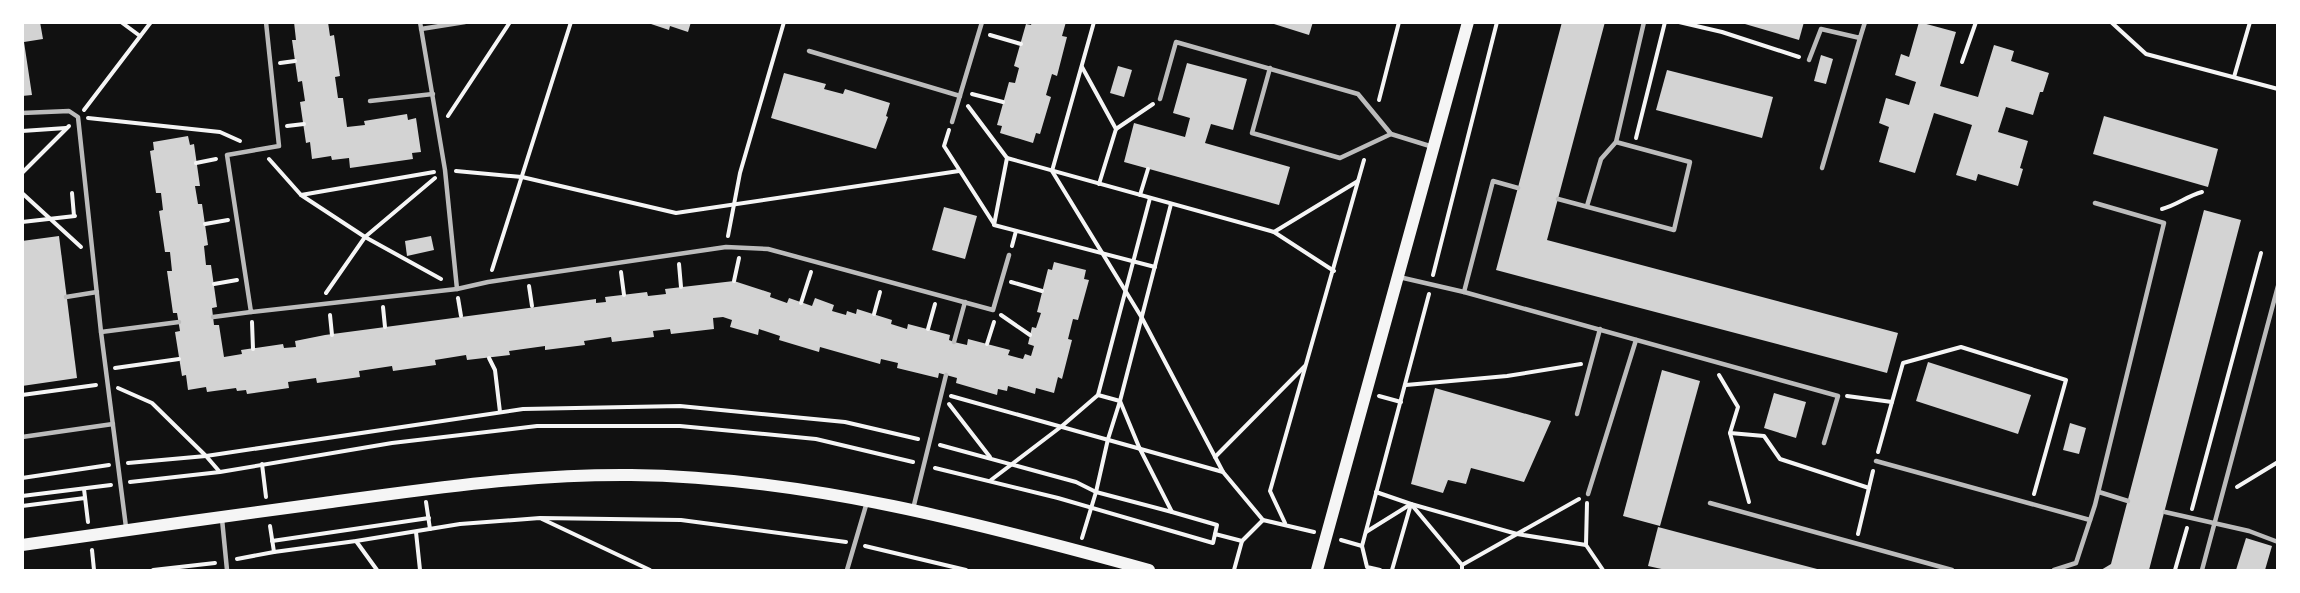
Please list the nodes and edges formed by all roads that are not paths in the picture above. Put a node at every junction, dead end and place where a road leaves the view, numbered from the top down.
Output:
1 (266, 22) edge
2 (420, 22) edge
3 (465, 22) edge
4 (982, 22) edge
5 (1468, 22) edge
6 (1644, 22) edge
7 (1865, 22) edge
8 (421, 29) junction
9 (1860, 38) junction
10 (809, 51) dead end
11 (1809, 60) road end
12 (1270, 68) junction
13 (960, 93) junction
14 (433, 94) junction
15 (1160, 99) road end
16 (370, 101) dead end
17 (22, 113) edge
18 (952, 122) road end
19 (1391, 134) junction
20 (1616, 142) junction
21 (1433, 147) junction
22 (1822, 168) dead end
23 (1518, 188) dead end
24 (1558, 199) dead end
25 (2095, 203) dead end
26 (1587, 206) junction
27 (1009, 255) dead end
28 (1400, 277) junction
29 (2277, 286) edge
30 (457, 289) junction
31 (97, 292) junction
32 (1464, 292) junction
33 (66, 297) dead end
34 (965, 302) junction
35 (251, 312) junction
36 (213, 317) dead end
37 (179, 322) dead end
38 (1600, 329) junction
39 (101, 332) junction
40 (1636, 340) junction
41 (954, 342) dead end
42 (946, 375) dead end
43 (1577, 414) dead end
44 (113, 424) junction
45 (22, 437) edge
46 (1824, 442) dead end
47 (1876, 460) dead end
48 (2099, 492) junction
49 (1588, 494) road end
50 (2128, 501) dead end
51 (867, 502) junction
52 (1710, 503) dead end
53 (913, 512) junction
54 (2165, 512) dead end
55 (222, 518) junction
56 (2090, 520) junction
57 (2215, 522) junction
58 (127, 530) junction
59 (2277, 542) edge
60 (22, 544) edge
61 (227, 570) edge
62 (848, 570) edge
63 (1149, 570) edge
64 (1317, 570) edge
65 (1952, 570) edge
66 (2054, 570) edge
67 (2202, 570) edge

1 - 35 lane
2 - 8 lane
3 - 8 lane
4 - 13 lane
5 - 21 main road
6 - 20 lane
7 - 9 lane
8 - 14 lane
9 - 11 lane
9 - 22 lane
10 - 13 lane
12 - 15 lane
12 - 19 lane
12 - 19 lane
13 - 18 lane
14 - 16 lane
14 - 30 lane
17 - 31 lane
19 - 21 lane
20 - 26 lane
20 - 26 lane
21 - 28 main road
23 - 32 lane
24 - 26 lane
25 - 48 lane
27 - 34 lane
28 - 32 lane
28 - 64 main road
29 - 57 lane
30 - 34 lane
30 - 35 lane
31 - 33 lane
31 - 39 lane
32 - 38 lane
34 - 41 lane
35 - 36 lane
37 - 39 lane
38 - 40 lane
38 - 43 lane
39 - 44 lane
40 - 46 lane
40 - 49 lane
42 - 53 lane
44 - 45 lane
44 - 58 lane
47 - 56 lane
48 - 50 lane
48 - 56 lane
51 - 53 main road
51 - 55 main road
51 - 62 lane
52 - 65 lane
53 - 63 main road
54 - 57 lane
55 - 58 main road
55 - 61 lane
56 - 66 lane
57 - 59 lane
57 - 67 lane
58 - 60 main road

